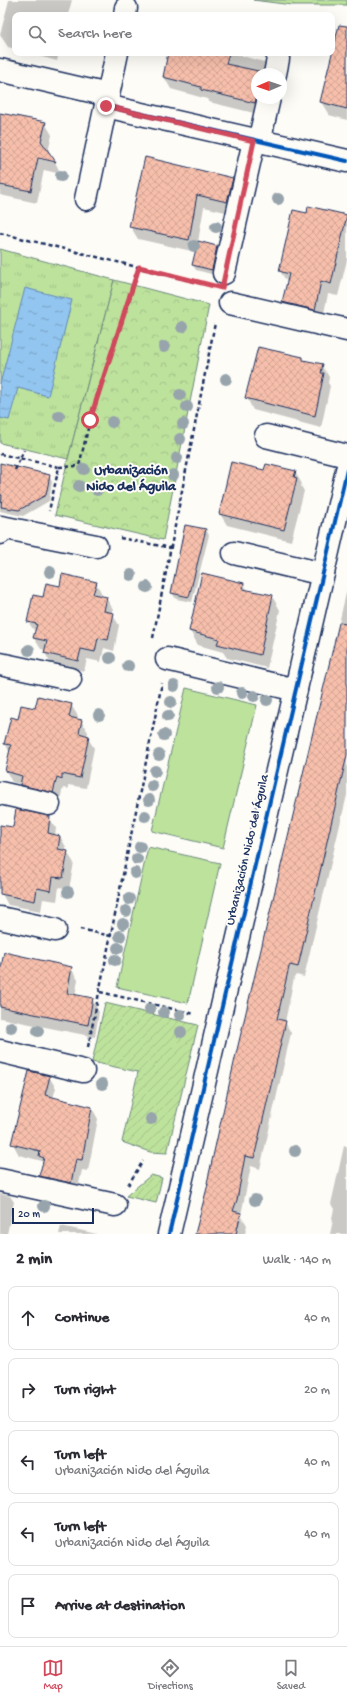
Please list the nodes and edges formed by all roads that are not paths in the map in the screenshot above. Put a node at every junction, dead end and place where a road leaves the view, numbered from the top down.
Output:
1 (116, 56) edge
2 (0, 70) edge
3 (107, 100) junction
4 (267, 104) edge
5 (257, 141) junction
6 (347, 161) edge
7 (86, 199) dead end
8 (224, 273) road end
9 (223, 310) road end
10 (347, 330) edge
11 (266, 436) dead end
12 (347, 456) edge
13 (347, 470) edge
14 (0, 533) edge
15 (96, 546) road end
16 (234, 552) dead end
17 (323, 574) junction
18 (167, 659) road end
19 (0, 664) edge
20 (70, 680) dead end
21 (296, 690) junction
22 (0, 793) edge
23 (49, 804) dead end
24 (0, 918) edge
25 (55, 930) road end
26 (0, 1051) edge
27 (83, 1071) road end
28 (0, 1180) edge
29 (115, 1205) dead end
30 (169, 1234) edge

1 - 3 street
2 - 3 street
3 - 5 street
3 - 7 street
4 - 5 street
5 - 6 street
5 - 8 street
9 - 10 street
11 - 12 street
13 - 17 street, Urbanización Nido del Águila
14 - 15 street
16 - 17 street
17 - 21 street, Urbanización Nido del Águila
18 - 21 street
19 - 20 street
21 - 30 street, Urbanización Nido del Águila
22 - 23 street
24 - 25 street
26 - 27 street
28 - 29 street

